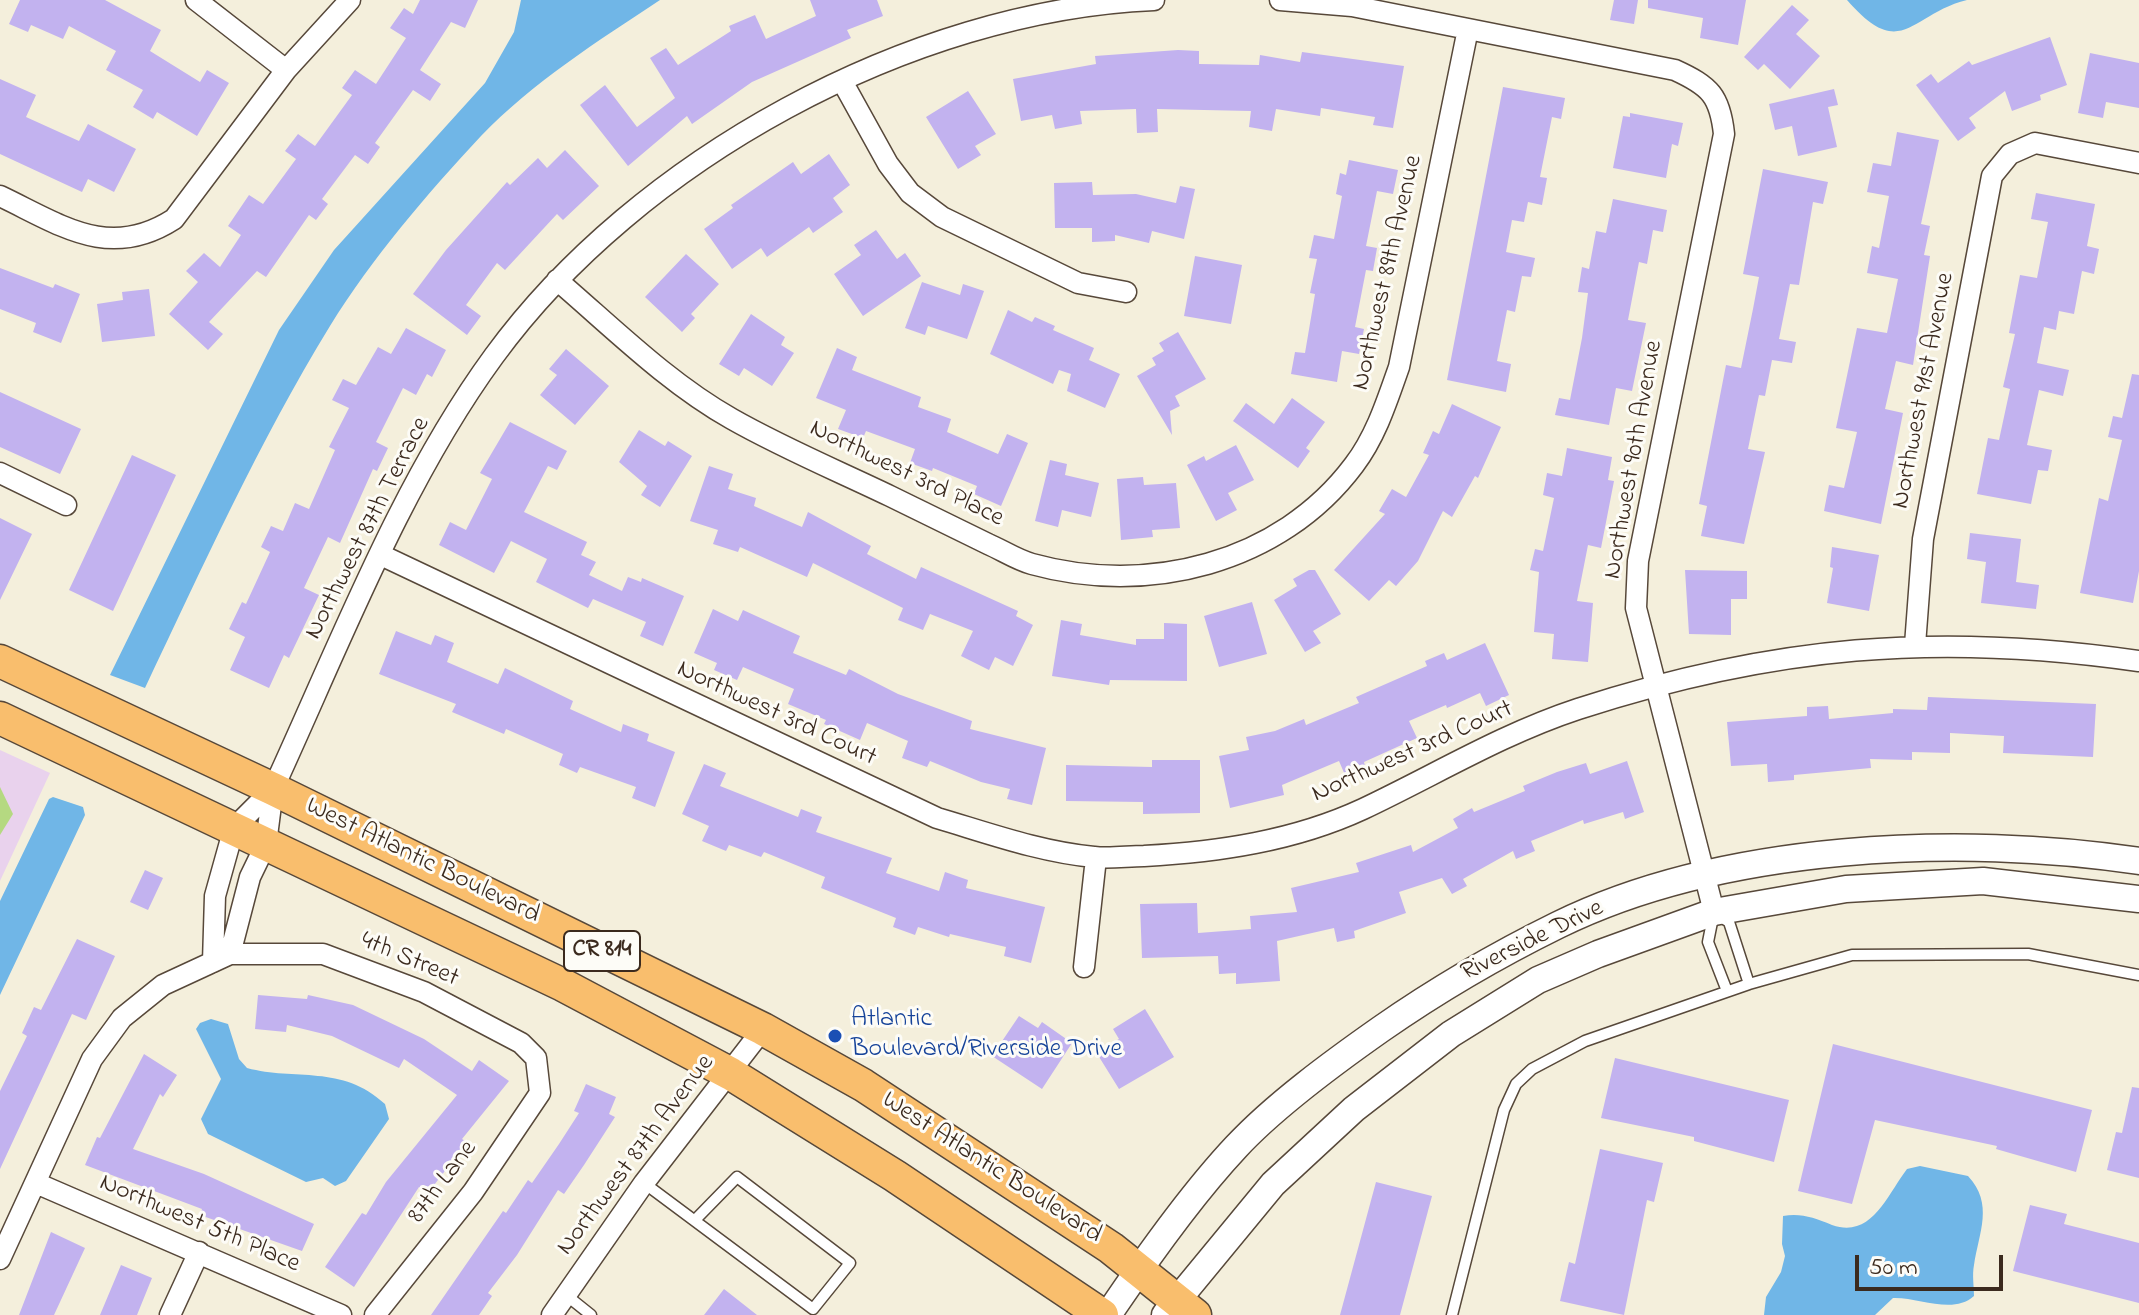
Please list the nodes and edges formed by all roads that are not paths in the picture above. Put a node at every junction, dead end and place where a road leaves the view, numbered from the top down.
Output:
1 (196, 0) edge
2 (350, 0) edge
3 (1154, 0) edge
4 (1280, 0) edge
5 (1468, 29) junction
6 (286, 70) junction
7 (842, 81) junction
8 (2139, 163) edge
9 (0, 196) edge
10 (557, 280) junction
11 (1126, 292) dead end
12 (0, 473) edge
13 (66, 505) dead end
14 (1275, 535) joint
15 (381, 555) junction
16 (1915, 645) junction
17 (0, 661) edge
18 (2139, 661) edge
19 (1654, 686) junction
20 (0, 718) edge
21 (273, 789) junction
22 (234, 828) junction
23 (266, 844) junction
24 (1096, 858) junction
25 (2139, 861) edge
26 (1702, 875) junction
27 (2139, 898) edge
28 (1714, 912) junction
29 (222, 958) junction
30 (1084, 967) dead end
31 (2139, 975) edge
32 (1749, 984) junction
33 (1727, 991) junction
34 (763, 1029) junction
35 (731, 1074) junction
36 (540, 1075) joint
37 (36, 1183) junction
38 (644, 1183) junction
39 (696, 1219) junction
40 (199, 1252) junction
41 (0, 1259) edge
42 (1139, 1270) junction
43 (566, 1295) junction
44 (1179, 1310) edge
45 (170, 1315) edge
46 (341, 1315) edge
47 (375, 1315) edge
48 (552, 1315) edge
49 (591, 1315) edge
50 (1105, 1315) edge
51 (1452, 1315) edge

1 - 6 street
2 - 6 street
3 - 7 street, Northwest 87th Terrace
4 - 5 street
5 - 14 street, Northwest 89th Avenue
5 - 19 street, Northwest 90th Avenue
6 - 9 street
7 - 10 street, Northwest 87th Terrace
7 - 11 street
8 - 16 street, Northwest 91st Avenue
10 - 14 street, Northwest 3rd Place
10 - 15 street, Northwest 87th Terrace
12 - 13 street
15 - 21 street, Northwest 87th Terrace
15 - 24 street, Northwest 3rd Court
16 - 18 street, Northwest 3rd Court
16 - 19 street, Northwest 3rd Court
17 - 21 main road, West Atlantic Boulevard / CR 814
19 - 24 street, Northwest 3rd Court
19 - 26 street, Northwest 90th Avenue
20 - 22 main road, West Atlantic Boulevard / CR 814
21 - 22 street, Northwest 87th Terrace
21 - 23 street, Northwest 87th Terrace
21 - 34 main road, West Atlantic Boulevard / CR 814
22 - 23 main road, West Atlantic Boulevard / CR 814
22 - 29 street, Northwest 87th Terrace
23 - 29 street, Northwest 87th Terrace
23 - 35 main road, West Atlantic Boulevard / CR 814
24 - 30 street
25 - 26 street, Riverside Drive
26 - 28 street, Northwest 90th Avenue
26 - 42 street, Riverside Drive
27 - 28 street, Riverside Drive
28 - 32 lane
28 - 33 lane
28 - 44 street, Riverside Drive
29 - 36 street, 4th Street
29 - 37 street
31 - 32 lane
32 - 33 lane
33 - 51 lane
34 - 35 street, Northwest 87th Avenue
34 - 42 main road, West Atlantic Boulevard / CR 814
35 - 38 street, Northwest 87th Avenue
35 - 50 main road, West Atlantic Boulevard / CR 814
36 - 47 street, 87th Lane
37 - 40 street, Northwest 5th Place
37 - 41 street
38 - 39 lane
38 - 43 street, Northwest 87th Avenue
39 - 39 lane
40 - 45 street
40 - 46 street, Northwest 5th Place
42 - 44 main road, West Atlantic Boulevard / CR 814
42 - 50 street, Riverside Drive
43 - 48 street, Northwest 87th Avenue
43 - 49 lane

